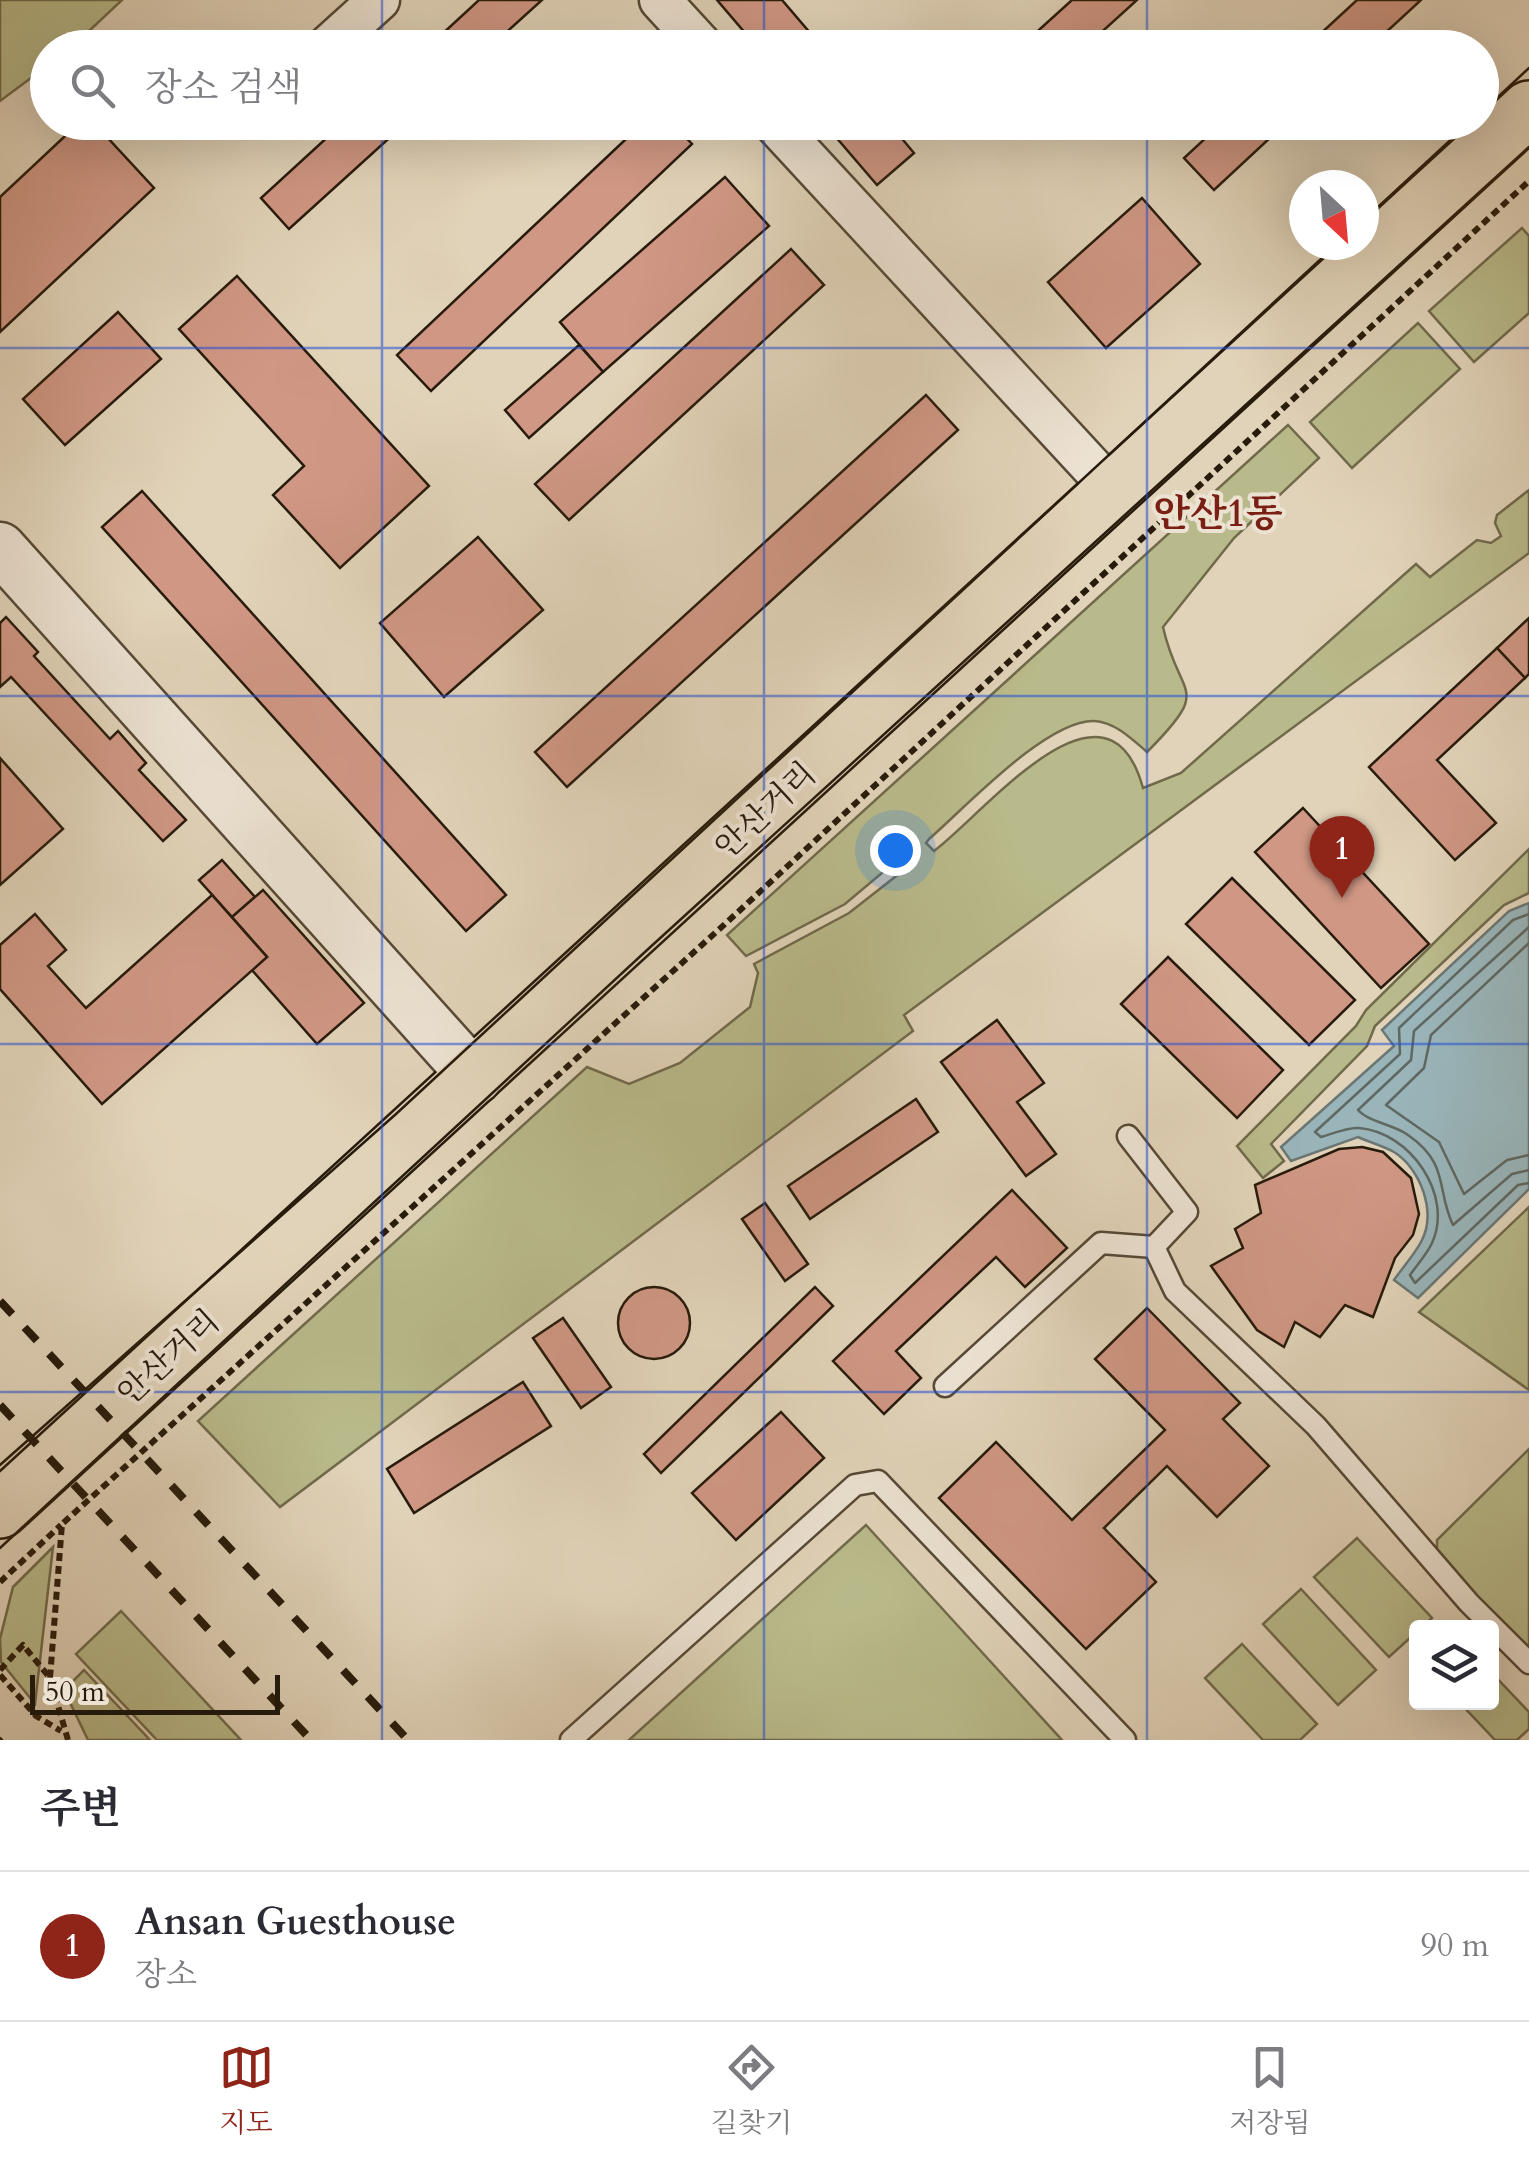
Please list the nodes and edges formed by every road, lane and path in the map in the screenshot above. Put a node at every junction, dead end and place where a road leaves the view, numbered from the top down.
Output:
1 (379, 0) edge
2 (660, 0) edge
3 (346, 30) edge
4 (688, 30) edge
5 (1529, 109) edge
6 (1499, 136) edge
7 (790, 140) edge
8 (1495, 140) edge
9 (1529, 181) edge
10 (1112, 489) junction
11 (0, 548) edge
12 (476, 1078) junction
13 (1128, 1136) dead end
14 (1154, 1247) junction
15 (945, 1386) dead end
16 (0, 1510) edge
17 (62, 1524) junction
18 (0, 1582) edge
19 (1529, 1663) edge
20 (0, 1673) edge
21 (50, 1678) junction
22 (62, 1732) junction
23 (68, 1740) edge
24 (571, 1740) edge
25 (1125, 1740) edge

1 - 3 street
2 - 4 street
5 - 6 main road, 안산거리
7 - 10 street
8 - 10 main road, 안산거리
9 - 17 path
10 - 12 main road, 안산거리
11 - 12 street
12 - 16 main road, 안산거리
13 - 14 lane
14 - 15 lane
14 - 19 lane
17 - 18 path
17 - 21 path
20 - 21 path
20 - 22 path
21 - 22 path
22 - 23 path
24 - 25 lane

